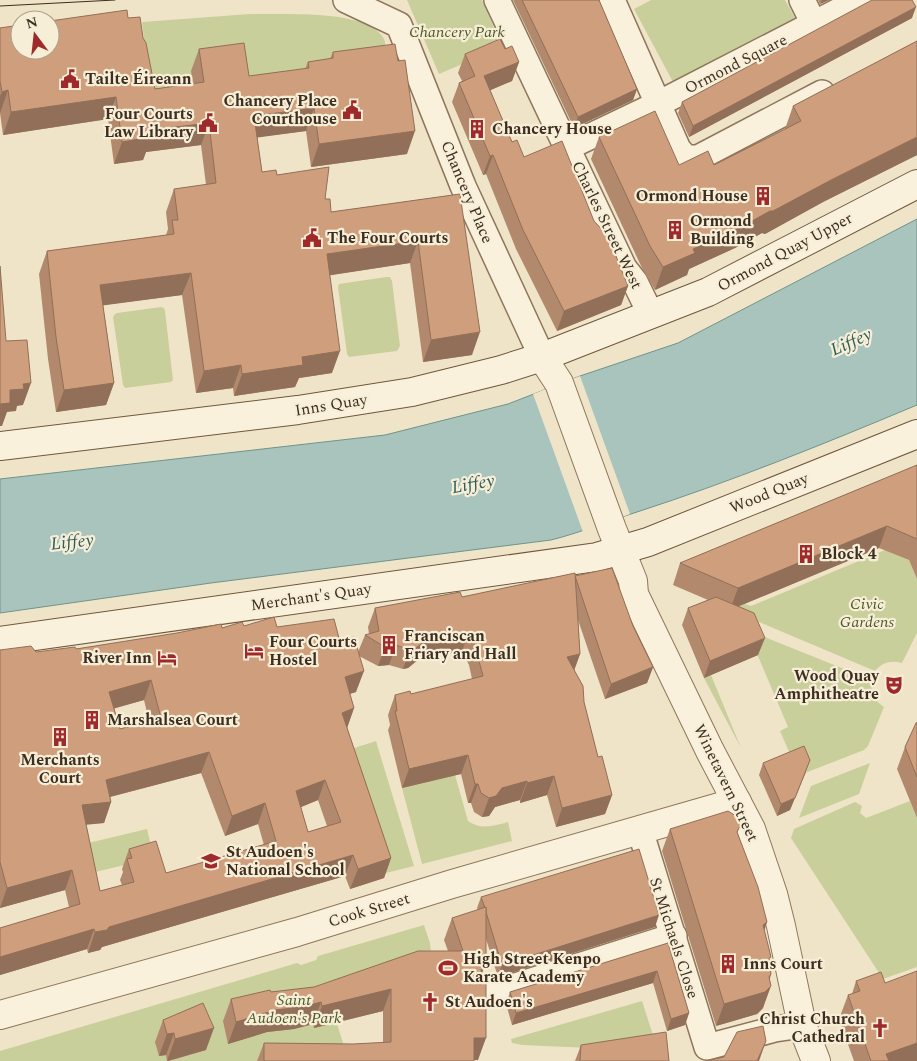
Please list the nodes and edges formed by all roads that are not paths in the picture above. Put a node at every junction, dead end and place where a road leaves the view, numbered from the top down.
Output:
1 (346, 0) edge
2 (391, 0) edge
3 (497, 0) edge
4 (802, 0) edge
5 (860, 0) edge
6 (616, 1) edge
7 (814, 24) junction
8 (399, 25) junction
9 (840, 84) edge
10 (658, 104) junction
11 (568, 147) junction
12 (917, 184) edge
13 (651, 315) junction
14 (542, 357) junction
15 (917, 434) edge
16 (0, 446) edge
17 (616, 540) junction
18 (0, 641) edge
19 (737, 802) junction
20 (640, 830) junction
21 (674, 936) junction
22 (487, 995) edge
23 (0, 1015) edge
24 (802, 1025) junction
25 (816, 1061) edge

1 - 8 street
2 - 8 street, Chancery Place
3 - 11 street, Charles Street West
4 - 7 street
5 - 7 street, Ormond Square
6 - 10 street
7 - 10 street, Ormond Square
8 - 14 street, Chancery Place
9 - 10 street
10 - 11 street, Ormond Square
11 - 13 street, Charles Street West
12 - 13 main road, Ormond Quay Upper
13 - 14 main road, Inns Quay
14 - 16 main road, Inns Quay
14 - 17 main road, Winetavern Street
15 - 17 main road, Wood Quay
17 - 18 main road, Merchant's Quay
17 - 19 main road, Winetavern Street
19 - 20 main road, Cook Street
19 - 24 main road, Winetavern Street
20 - 21 street, St Michaels Close
20 - 23 main road, Cook Street
21 - 22 street
21 - 24 street, St Michaels Close
24 - 25 main road, Winetavern Street

